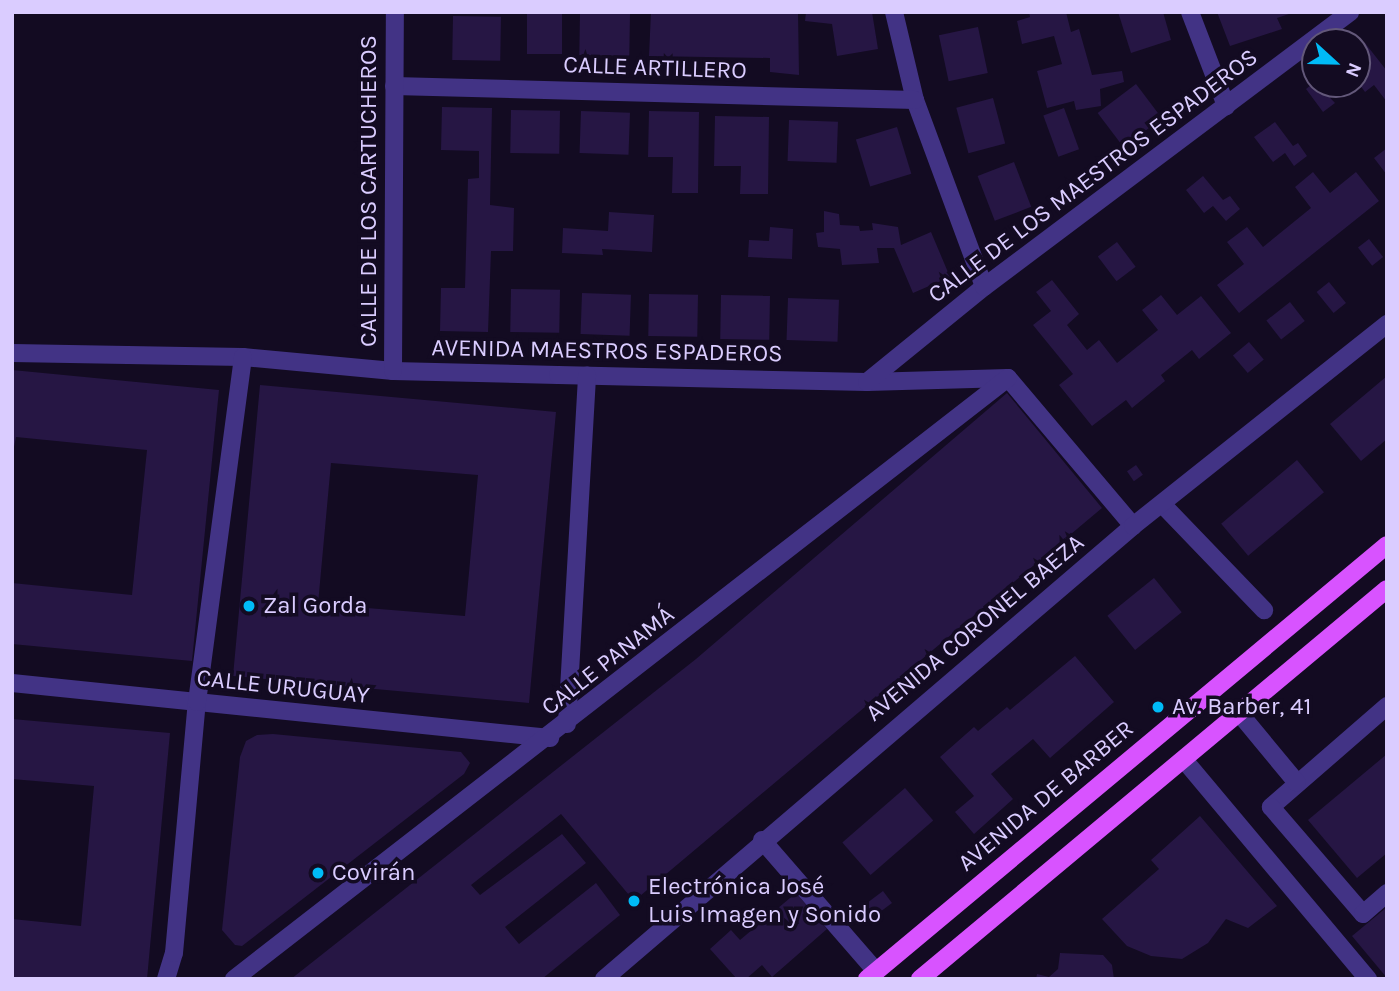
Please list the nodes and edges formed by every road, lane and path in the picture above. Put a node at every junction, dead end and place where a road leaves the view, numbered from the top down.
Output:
1 (394, 12) edge
2 (894, 12) edge
3 (1190, 12) edge
4 (1350, 12) edge
5 (394, 86) junction
6 (915, 100) junction
7 (1226, 106) junction
8 (984, 287) junction
9 (1387, 324) edge
10 (12, 353) edge
11 (243, 357) junction
12 (393, 371) junction
13 (587, 376) junction
14 (1008, 378) junction
15 (867, 382) junction
16 (1163, 505) junction
17 (1133, 526) junction
18 (1387, 545) edge
19 (1387, 589) edge
20 (1264, 610) dead end
21 (12, 683) edge
22 (197, 702) junction
23 (1387, 706) edge
24 (1240, 714) junction
25 (567, 724) junction
26 (550, 738) junction
27 (1185, 761) junction
28 (1297, 783) junction
29 (762, 840) junction
30 (1387, 893) edge
31 (872, 975) edge
32 (926, 977) edge
33 (166, 979) edge
34 (234, 979) edge
35 (604, 979) edge
36 (1368, 979) edge

1 - 5 street, CALLE DE LOS CARTUCHEROS
2 - 6 street
3 - 7 street
4 - 7 street, CALLE DE LOS MAESTROS ESPADEROS
5 - 6 street, CALLE ARTILLERO
5 - 12 street, CALLE DE LOS CARTUCHEROS
6 - 8 street
7 - 8 street, CALLE DE LOS MAESTROS ESPADEROS
8 - 15 street, CALLE DE LOS MAESTROS ESPADEROS
9 - 16 street, AVENIDA CORONEL BAEZA
10 - 11 street, AVENIDA MAESTROS ESPADEROS
11 - 12 street, AVENIDA MAESTROS ESPADEROS
11 - 22 street
12 - 13 street, AVENIDA MAESTROS ESPADEROS
13 - 15 street, AVENIDA MAESTROS ESPADEROS
13 - 25 street
14 - 15 street, AVENIDA MAESTROS ESPADEROS
14 - 17 street
14 - 25 street, CALLE PANAMÁ
16 - 17 street, AVENIDA CORONEL BAEZA
16 - 20 street
17 - 29 street, AVENIDA CORONEL BAEZA
18 - 31 main road, AVENIDA DE BARBER
19 - 24 main road
21 - 22 street, CALLE URUGUAY
22 - 26 street, CALLE URUGUAY
22 - 33 street
23 - 28 street
24 - 27 main road
24 - 28 street
25 - 26 street, CALLE PANAMÁ
26 - 34 street, CALLE PANAMÁ
27 - 32 main road
27 - 36 street
28 - 30 street
29 - 31 street
29 - 35 street, AVENIDA CORONEL BAEZA

